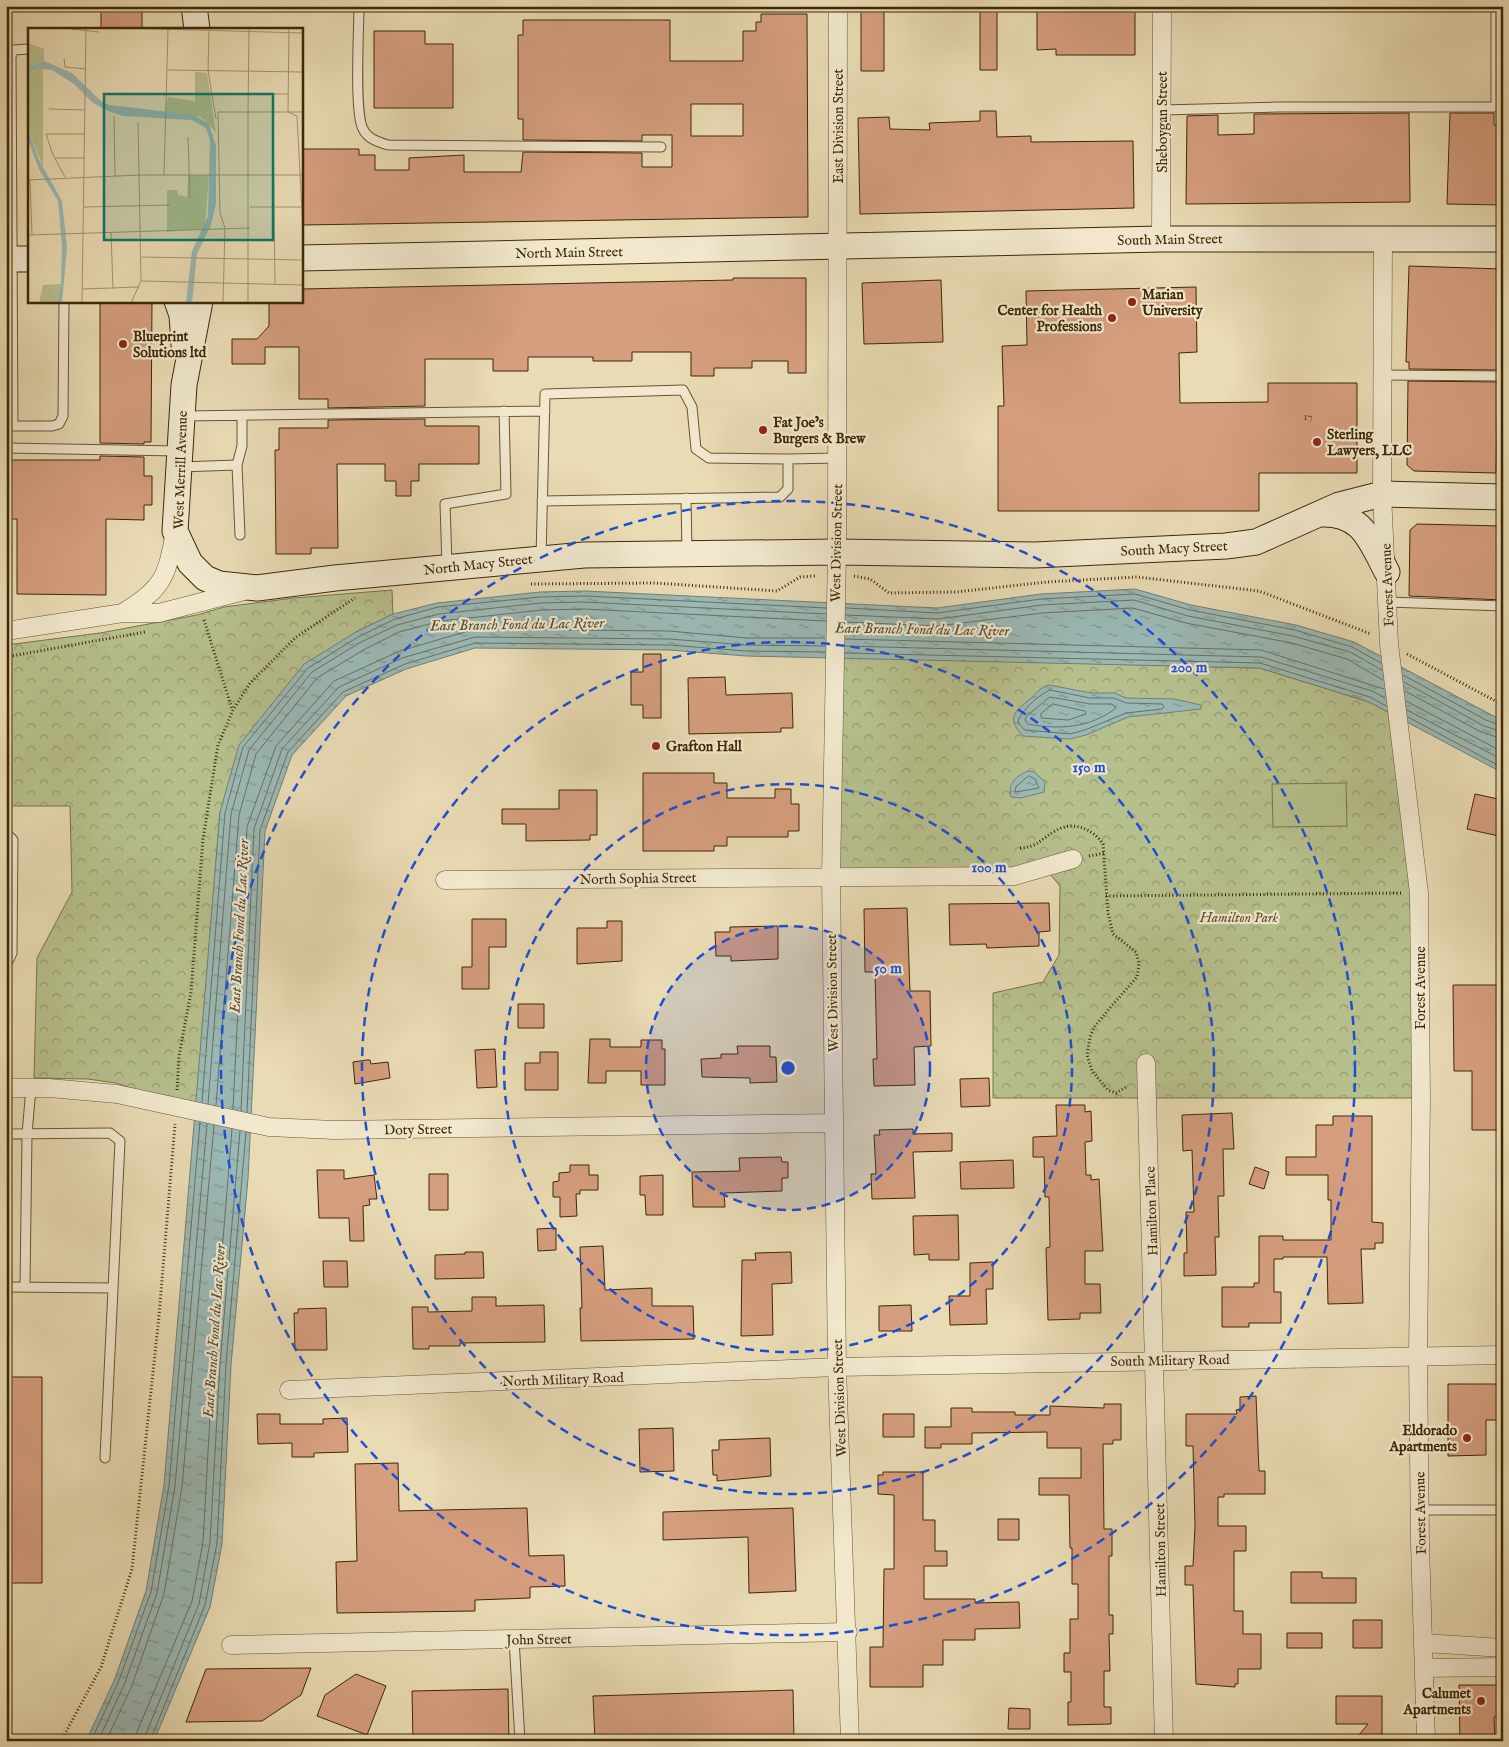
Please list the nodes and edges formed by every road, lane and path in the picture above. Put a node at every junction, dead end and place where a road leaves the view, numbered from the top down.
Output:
1 (194, 6) edge
2 (360, 6) edge
3 (838, 6) edge
4 (1162, 6) edge
5 (1496, 6) edge
6 (197, 28) edge
7 (28, 50) edge
8 (1500, 107) edge
9 (1162, 110) junction
10 (661, 147) dead end
11 (1383, 238) junction
12 (1161, 239) junction
13 (1503, 239) edge
14 (836, 246) junction
15 (302, 258) edge
16 (16, 259) edge
17 (64, 302) edge
18 (178, 302) edge
19 (200, 302) edge
20 (1382, 375) junction
21 (1503, 376) edge
22 (184, 385) junction
23 (504, 411) junction
24 (545, 411) junction
25 (181, 416) junction
26 (242, 416) junction
27 (10, 426) edge
28 (6, 448) edge
29 (837, 458) junction
30 (178, 459) junction
31 (788, 459) junction
32 (237, 466) junction
33 (1382, 494) junction
34 (686, 498) junction
35 (1503, 498) edge
36 (542, 501) junction
37 (1318, 515) junction
38 (175, 531) junction
39 (240, 535) dead end
40 (837, 552) junction
41 (687, 554) junction
42 (541, 558) junction
43 (447, 568) junction
44 (1386, 572) junction
45 (257, 588) junction
46 (1388, 602) junction
47 (1503, 606) edge
48 (123, 613) junction
49 (204, 620) dead end
50 (6, 631) edge
51 (1411, 656) dead end
52 (1503, 704) edge
53 (233, 710) dead end
54 (6, 833) edge
55 (1020, 848) dead end
56 (1073, 858) dead end
57 (831, 875) junction
58 (445, 880) dead end
59 (1419, 892) junction
60 (1106, 896) junction
61 (6, 966) edge
62 (1146, 1063) joint
63 (6, 1088) edge
64 (30, 1088) junction
65 (834, 1123) junction
66 (6, 1134) edge
67 (27, 1134) junction
68 (6, 1287) edge
69 (25, 1287) junction
70 (113, 1288) junction
71 (1503, 1355) edge
72 (1418, 1356) junction
73 (1155, 1360) junction
74 (837, 1367) junction
75 (289, 1390) dead end
76 (105, 1458) dead end
77 (1420, 1510) junction
78 (1503, 1510) edge
79 (848, 1632) junction
80 (514, 1639) junction
81 (1424, 1643) junction
82 (231, 1645) dead end
83 (1503, 1648) edge
84 (1503, 1667) edge
85 (1425, 1668) junction
86 (520, 1741) edge
87 (850, 1741) edge
88 (1164, 1741) edge
89 (1426, 1741) edge

1 - 6 main road
2 - 10 lane
3 - 14 street, East Division Street
4 - 9 street, Sheboygan Street
5 - 8 lane
7 - 16 lane
8 - 9 lane
9 - 12 street, Sheboygan Street
11 - 12 main road, South Main Street
11 - 13 main road, South Main Street
11 - 20 street, Forest Avenue
12 - 14 main road, South Main Street
14 - 15 main road, North Main Street
14 - 29 street, West Division Street
16 - 27 lane
17 - 27 lane
18 - 22 main road
19 - 22 main road, West Merrill Avenue
20 - 21 lane
20 - 33 street, Forest Avenue
22 - 25 main road, West Merrill Avenue
23 - 24 lane
23 - 26 lane
23 - 43 lane
24 - 31 lane
24 - 36 lane
25 - 26 lane
25 - 30 main road, West Merrill Avenue
26 - 32 lane
28 - 30 lane
29 - 31 lane
29 - 40 street, West Division Street
30 - 32 lane
30 - 38 main road, West Merrill Avenue
31 - 34 lane
32 - 39 lane
33 - 35 main road, South Macy Street
33 - 37 main road, South Macy Street
33 - 44 street, Forest Avenue
34 - 36 lane
34 - 41 lane
36 - 42 lane
37 - 40 main road, South Macy Street
37 - 44 main road
38 - 45 main road, West Merrill Avenue
38 - 48 street, North Macy Street
40 - 41 main road, North Macy Street
40 - 57 street, West Division Street
41 - 42 main road, North Macy Street
42 - 43 main road, North Macy Street
43 - 45 main road, North Macy Street
44 - 46 street, Forest Avenue
45 - 48 street, North Macy Street
46 - 47 lane
46 - 59 street, Forest Avenue
48 - 50 street, North Macy Street
49 - 53 path
51 - 52 path
54 - 61 lane
55 - 60 path
56 - 57 street, North Sophia Street
57 - 58 street, North Sophia Street
57 - 65 street, West Division Street
59 - 60 path
59 - 72 street, Forest Avenue
60 - 62 path
62 - 73 street, Hamilton Place
63 - 64 street, Doty Street
64 - 65 street, Doty Street
64 - 67 lane
65 - 74 street, West Division Street
66 - 67 lane
67 - 69 lane
67 - 70 lane
68 - 69 lane
69 - 70 lane
70 - 76 lane
71 - 72 street, South Military Road
72 - 73 street, South Military Road
72 - 77 street, Forest Avenue
73 - 74 street, South Military Road
73 - 88 street, Hamilton Street
74 - 75 street, North Military Road
74 - 79 street, West Division Street
77 - 78 lane
77 - 81 street, Forest Avenue
79 - 80 street, John Street
79 - 87 street, West Division Street
80 - 82 street, John Street
80 - 86 lane
81 - 83 street
81 - 85 street, Forest Avenue
84 - 85 street
85 - 89 street, Forest Avenue

